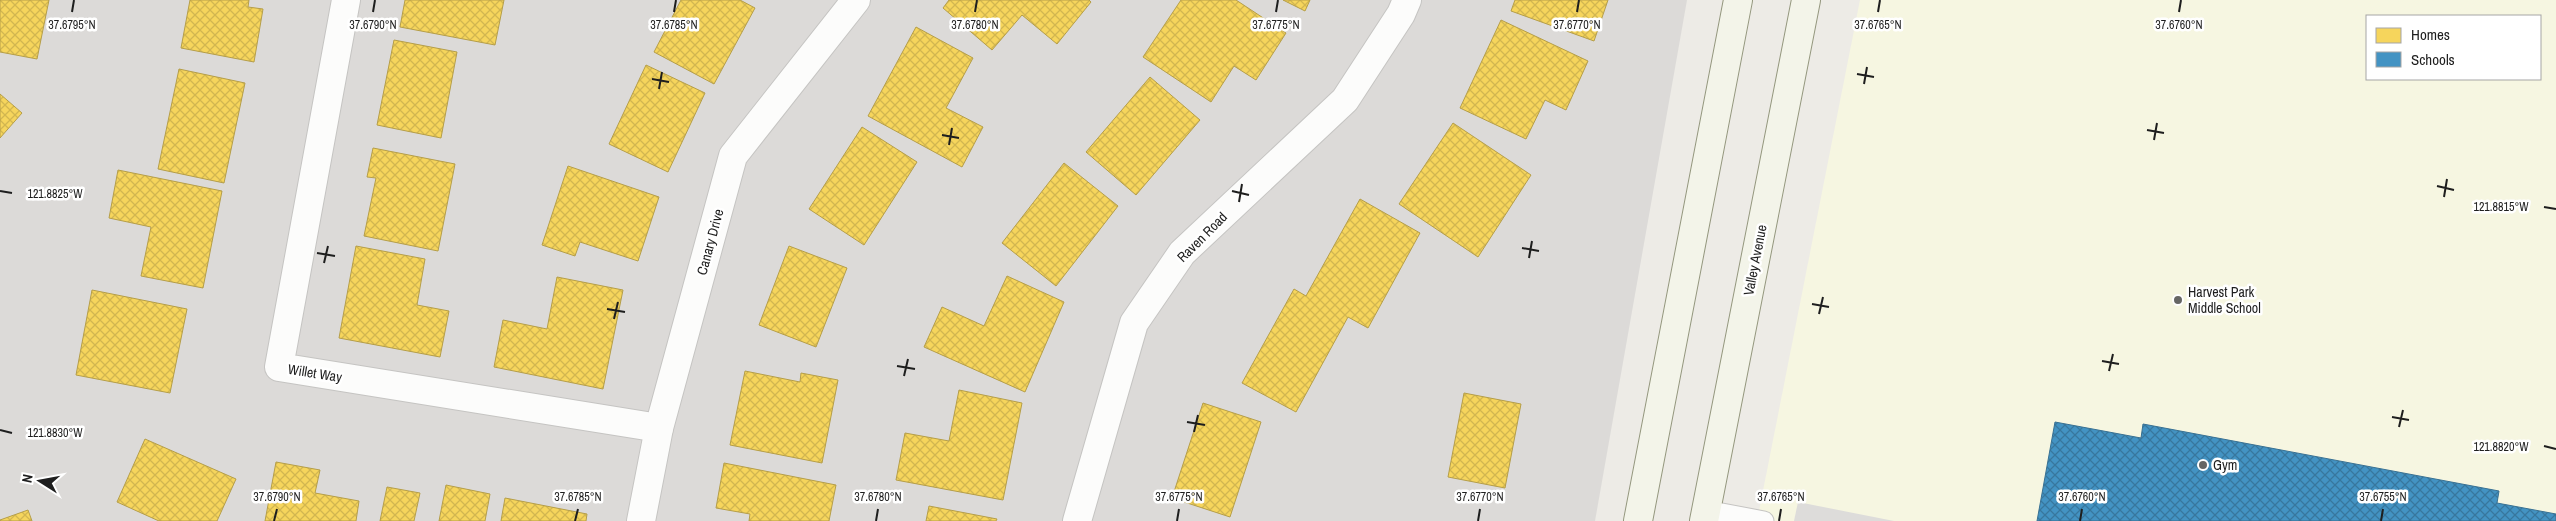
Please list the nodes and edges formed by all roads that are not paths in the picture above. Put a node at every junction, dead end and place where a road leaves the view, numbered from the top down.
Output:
1 (346, 0) edge
2 (856, 0) edge
3 (1407, 0) edge
4 (1738, 0) edge
5 (1806, 0) edge
6 (659, 428) junction
7 (1705, 516) edge
8 (641, 521) edge
9 (1077, 521) edge
10 (1638, 521) edge
11 (1764, 521) edge

1 - 6 street, Willet Way
2 - 6 street, Canary Drive
3 - 9 street, Raven Road
4 - 10 main road
5 - 7 main road, Valley Avenue
6 - 8 street, Canary Drive
7 - 11 lane

